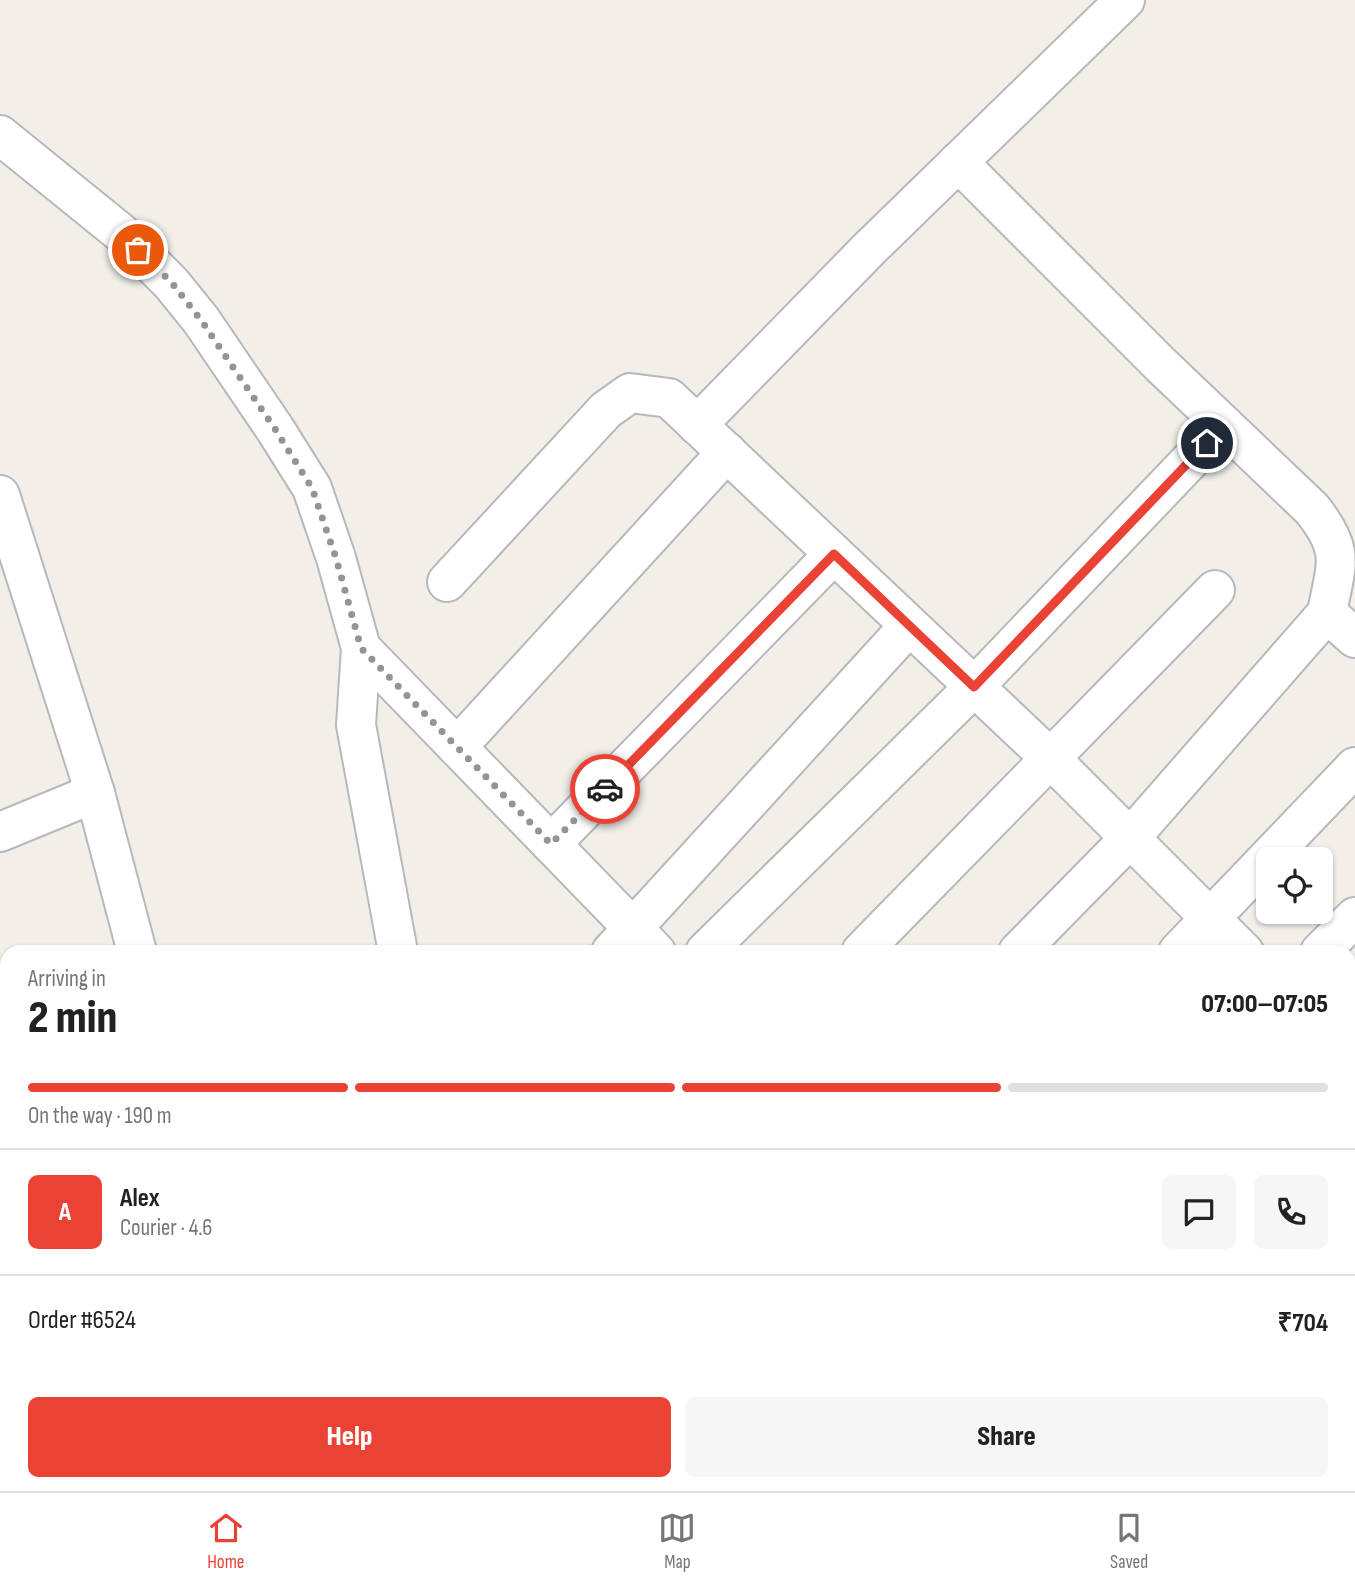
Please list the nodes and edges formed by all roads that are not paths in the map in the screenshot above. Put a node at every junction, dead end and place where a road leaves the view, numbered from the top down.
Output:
1 (1125, 0) edge
2 (0, 135) edge
3 (958, 162) junction
4 (697, 425) junction
5 (1224, 425) junction
6 (727, 452) junction
7 (0, 495) edge
8 (834, 554) junction
9 (447, 582) dead end
10 (1215, 590) dead end
11 (1327, 613) junction
12 (909, 626) junction
13 (1355, 638) edge
14 (361, 648) junction
15 (974, 687) junction
16 (457, 747) junction
17 (1050, 758) junction
18 (1355, 767) edge
19 (96, 793) junction
20 (0, 832) edge
21 (1131, 837) junction
22 (551, 844) junction
23 (1355, 917) edge
24 (1211, 919) junction
25 (633, 944) edge
26 (125, 945) edge
27 (397, 945) edge
28 (712, 945) edge
29 (868, 945) edge
30 (1025, 945) edge
31 (1185, 945) edge
32 (1237, 945) edge
33 (1327, 945) edge

1 - 3 street
2 - 14 street
3 - 4 street
3 - 5 street
4 - 6 street
4 - 9 street
5 - 11 street
5 - 15 street
6 - 8 street
6 - 16 street
7 - 19 street
8 - 12 street
8 - 22 street
10 - 17 street
11 - 13 street
11 - 21 street
12 - 15 street
12 - 25 street
14 - 16 street
14 - 27 street
15 - 17 street
15 - 28 street
16 - 22 street
17 - 21 street
17 - 29 street
18 - 24 street
19 - 20 street
19 - 26 street
21 - 24 street
21 - 30 street
22 - 25 street
23 - 33 street
24 - 31 street
24 - 32 street

